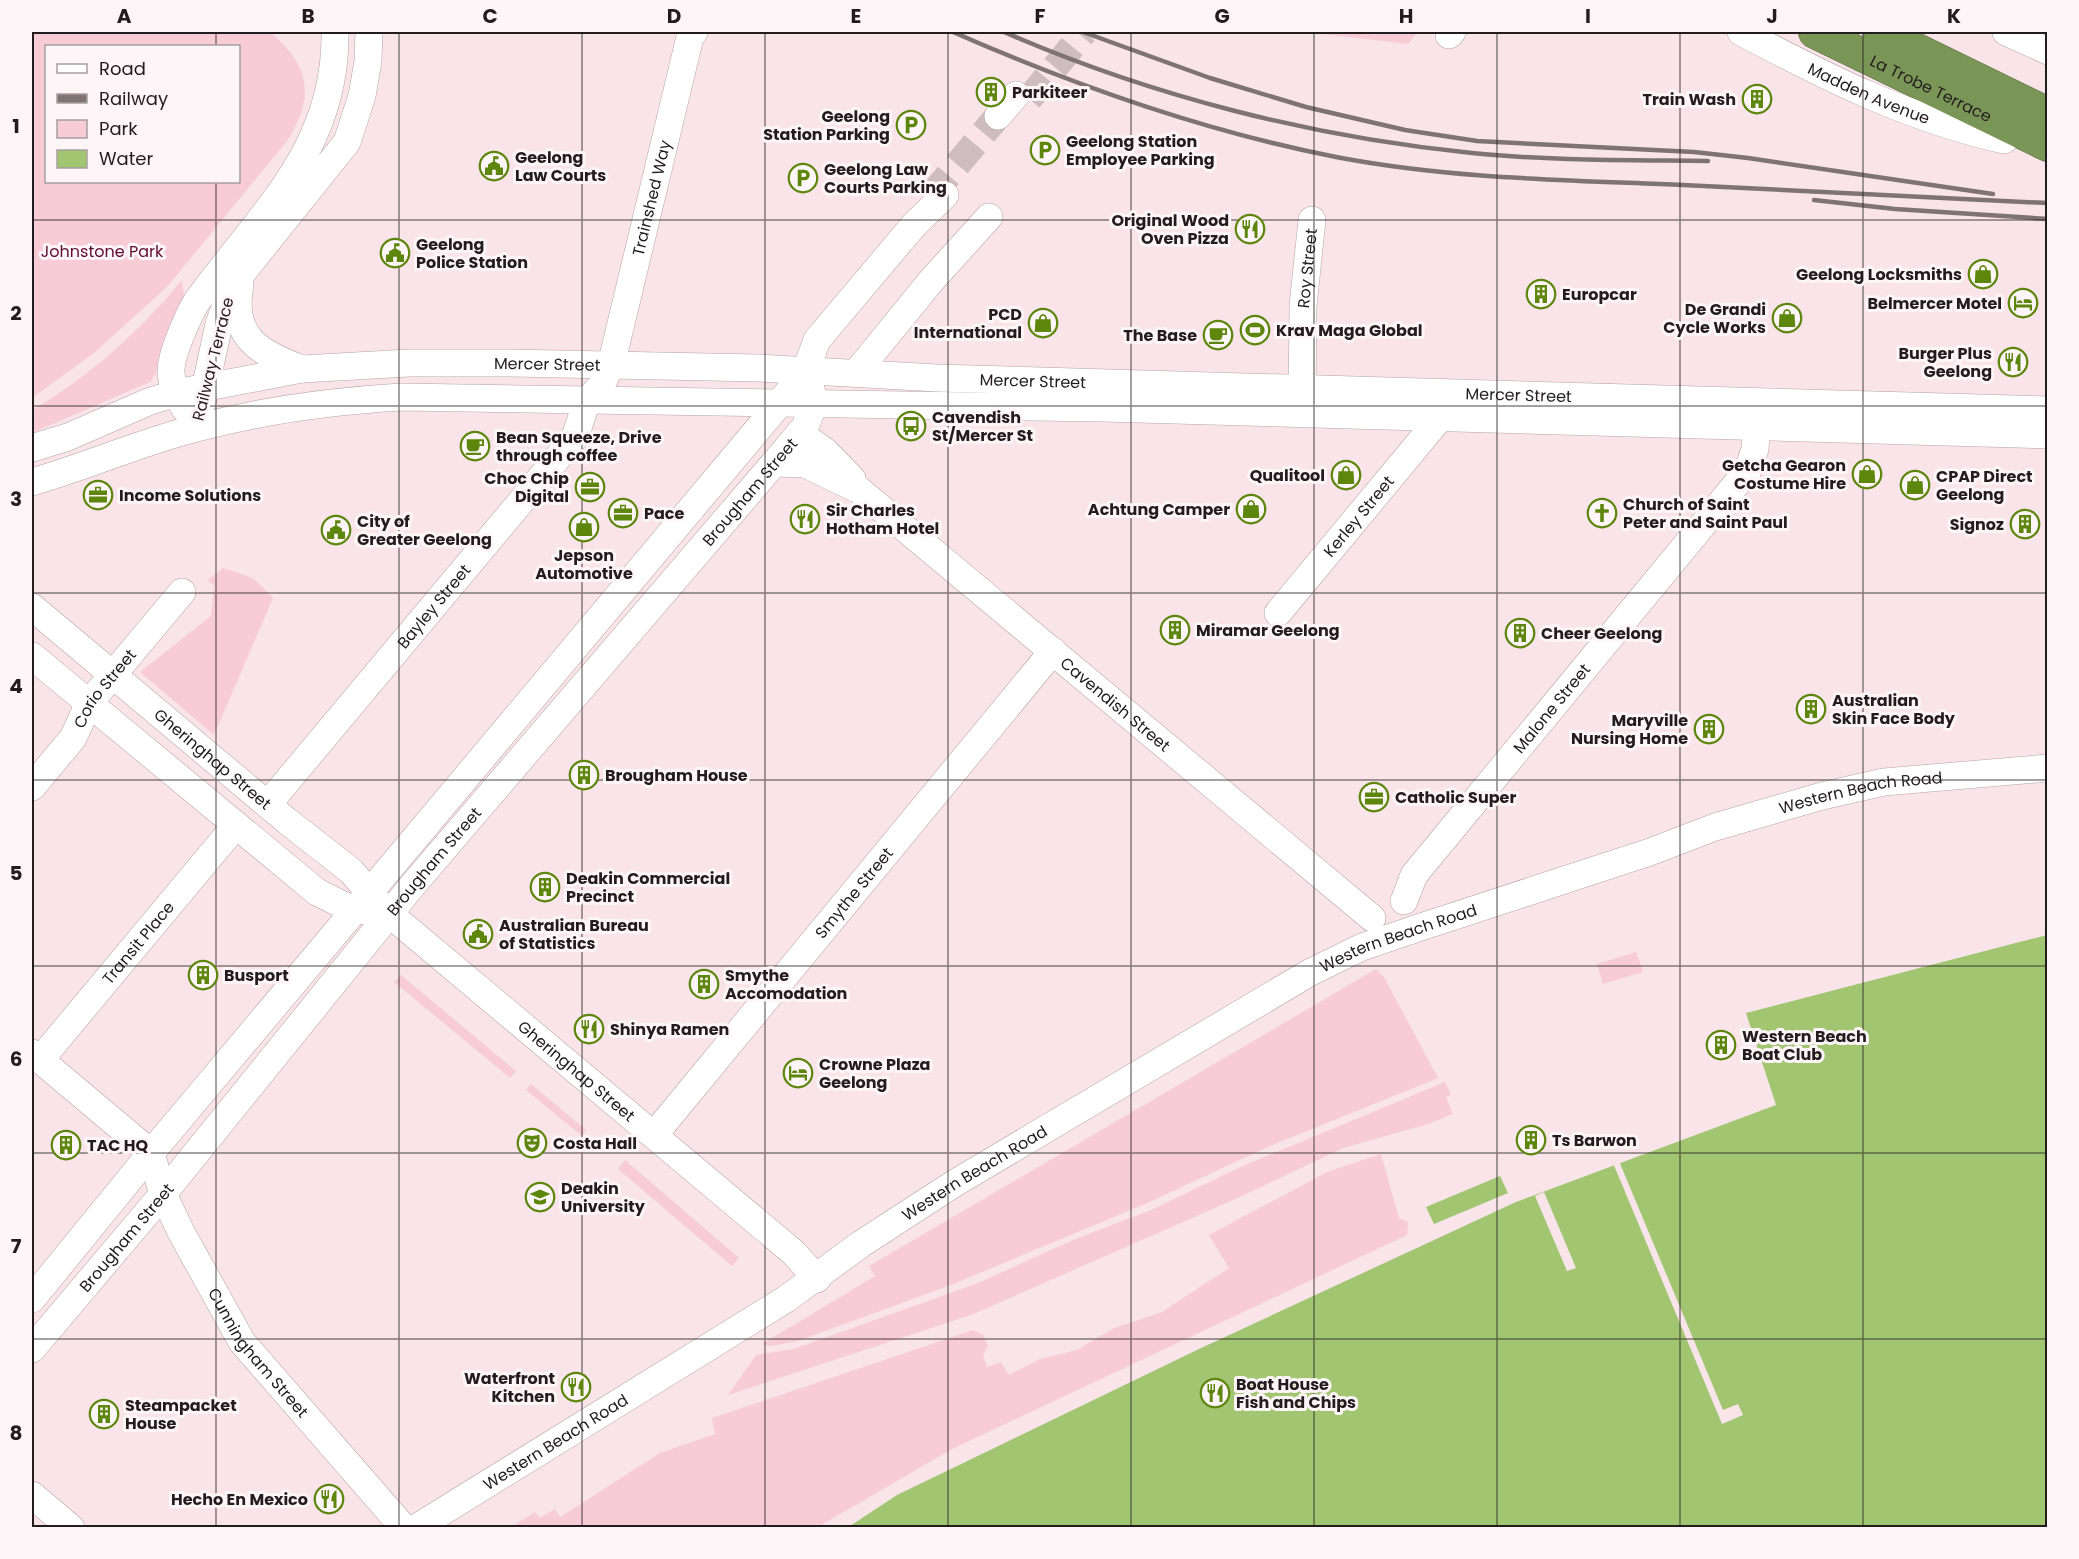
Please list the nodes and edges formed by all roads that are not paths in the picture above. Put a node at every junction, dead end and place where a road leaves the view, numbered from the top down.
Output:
1 (694, 32) edge
2 (1741, 32) edge
3 (1815, 32) edge
4 (1880, 32) edge
5 (332, 33) edge
6 (369, 38) edge
7 (1938, 77) junction
8 (2048, 114) edge
9 (2004, 140) dead end
10 (2048, 145) edge
11 (938, 196) tunnel mouth
12 (989, 217) dead end
13 (1312, 220) dead end
14 (249, 262) junction
15 (898, 319) junction
16 (510, 363) junction
17 (611, 365) junction
18 (302, 369) junction
19 (806, 370) junction
20 (856, 374) junction
21 (915, 376) junction
22 (206, 386) junction
23 (176, 393) junction
24 (509, 399) junction
25 (587, 400) junction
26 (1302, 400) junction
27 (1758, 402) junction
28 (779, 404) junction
29 (814, 404) junction
30 (2048, 410) edge
31 (1439, 418) junction
32 (196, 428) junction
33 (1758, 428) junction
34 (800, 434) junction
35 (2048, 435) edge
36 (32, 448) edge
37 (775, 463) junction
38 (32, 482) edge
39 (859, 490) junction
40 (182, 592) dead end
41 (32, 607) edge
42 (1278, 613) dead end
43 (1053, 651) junction
44 (32, 656) edge
45 (112, 675) junction
46 (89, 703) junction
47 (2048, 768) edge
48 (2048, 782) edge
49 (32, 787) edge
50 (268, 804) junction
51 (236, 825) junction
52 (1404, 901) junction
53 (364, 902) junction
54 (387, 915) junction
55 (1372, 918) junction
56 (1427, 930) junction
57 (1369, 951) junction
58 (36, 1056) edge
59 (654, 1136) junction
60 (151, 1153) junction
61 (163, 1194) junction
62 (817, 1279) junction
63 (32, 1299) edge
64 (32, 1349) edge
65 (32, 1494) edge
66 (71, 1527) edge
67 (404, 1527) edge
68 (416, 1527) edge

1 - 17 street, Trainshed Way
2 - 9 street, Madden Avenue
3 - 7 highway, La Trobe Terrace
4 - 7 highway, La Trobe Terrace
5 - 6 street
5 - 23 street, Railway Terrace
6 - 14 street, Railway Terrace
7 - 8 highway, La Trobe Terrace
7 - 10 highway, La Trobe Terrace
11 - 19 street, Brougham Street
12 - 15 street
13 - 26 street, Roy Street
14 - 18 street
14 - 22 street, Railway Terrace
15 - 20 street
15 - 21 street
16 - 17 street, Mercer Street
16 - 18 street, Mercer Street
16 - 24 street
17 - 19 street, Mercer Street
17 - 25 street, Trainshed Way
18 - 22 street, Mercer Street
19 - 20 street, Mercer Street
19 - 28 street, Brougham Street
19 - 29 street
20 - 21 street, Mercer Street
21 - 26 street, Mercer Street
22 - 23 street, Mercer Street
22 - 32 street, Railway Terrace
23 - 32 street, Railway Terrace
23 - 36 street, Mercer Street
24 - 25 street, Mercer Street
24 - 32 street, Mercer Street
25 - 28 street, Mercer Street
25 - 50 street, Bayley Street
26 - 27 street, Mercer Street
26 - 29 street, Mercer Street
26 - 31 street, Mercer Street
27 - 30 street, Mercer Street
27 - 33 street, Malone Street
28 - 29 street, Mercer Street
28 - 53 street, Brougham Street
29 - 34 street, Brougham Street
31 - 33 street, Mercer Street
31 - 42 street, Kerley Street
32 - 38 street, Mercer Street
33 - 35 street, Mercer Street
33 - 52 street, Malone Street
34 - 37 street, Brougham Street
34 - 39 street, Cavendish Street
37 - 39 street, Cavendish Street
37 - 54 street, Brougham Street
39 - 43 street, Cavendish Street
40 - 45 street, Corio Street
41 - 45 street, Gheringhap Street
43 - 55 street, Cavendish Street
43 - 59 street, Smythe Street
44 - 46 street, Gheringhap Street
45 - 46 street, Corio Street
45 - 50 street, Gheringhap Street
46 - 49 street, Corio Street
46 - 51 street, Gheringhap Street
47 - 56 street, Western Beach Road
48 - 56 street, Western Beach Road
50 - 53 street, Gheringhap Street
51 - 53 street, Gheringhap Street
51 - 58 street, Transit Place
52 - 55 street
52 - 56 street
53 - 54 street, Gheringhap Street
53 - 60 street, Brougham Street
54 - 59 street, Gheringhap Street
54 - 61 street, Brougham Street
55 - 57 street
56 - 57 street, Western Beach Road
57 - 62 street, Western Beach Road
58 - 60 street
59 - 62 street, Gheringhap Street
60 - 61 street, Cunningham Street
60 - 63 street, Brougham Street
61 - 64 street, Brougham Street
61 - 67 street, Cunningham Street
62 - 68 street, Western Beach Road
65 - 66 street

